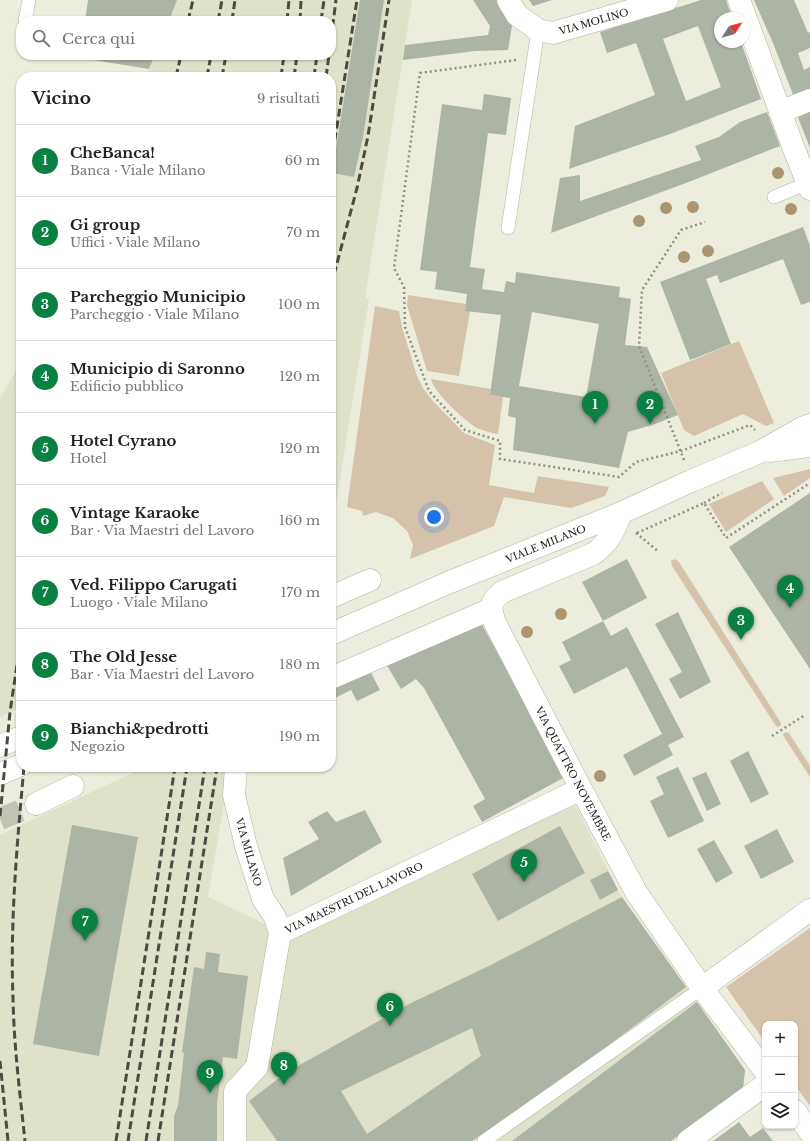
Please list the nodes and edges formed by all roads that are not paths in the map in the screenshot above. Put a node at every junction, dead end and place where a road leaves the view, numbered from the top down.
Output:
1 (28, 0) edge
2 (508, 0) edge
3 (667, 0) edge
4 (739, 0) edge
5 (26, 16) edge
6 (538, 30) junction
7 (810, 100) edge
8 (780, 112) junction
9 (809, 186) edge
10 (774, 197) dead end
11 (508, 228) dead end
12 (810, 425) edge
13 (810, 446) edge
14 (760, 452) junction
15 (621, 513) junction
16 (370, 580) dead end
17 (336, 595) edge
18 (491, 609) junction
19 (336, 632) edge
20 (336, 676) edge
21 (16, 739) edge
22 (0, 746) edge
23 (16, 767) edge
24 (236, 772) edge
25 (0, 774) edge
26 (73, 786) dead end
27 (581, 789) junction
28 (36, 804) tunnel mouth
29 (810, 910) edge
30 (280, 933) junction
31 (702, 988) junction
32 (762, 1067) edge
33 (762, 1087) edge
34 (798, 1115) edge
35 (810, 1132) edge
36 (235, 1141) edge
37 (484, 1141) edge
38 (688, 1141) edge

1 - 5 lane
2 - 6 street
3 - 6 street, VIA MOLINO
4 - 8 street
6 - 11 lane
7 - 8 street
8 - 9 street
9 - 10 lane
12 - 14 street, VIALE MILANO
13 - 14 street, VIALE MILANO
14 - 15 street, VIALE MILANO
15 - 18 street
15 - 19 street, VIALE MILANO
16 - 17 street
18 - 20 street
18 - 27 street, VIA QUATTRO NOVEMBRE
21 - 22 street
23 - 25 street
24 - 30 street, VIA MILANO
26 - 28 street
27 - 30 street, VIA MAESTRI DEL LAVORO
27 - 31 street, VIA QUATTRO NOVEMBRE
29 - 31 street
30 - 36 street, VIA MAESTRI DEL LAVORO
31 - 32 street, VIA QUATTRO NOVEMBRE
31 - 37 lane
33 - 38 street
34 - 35 street

